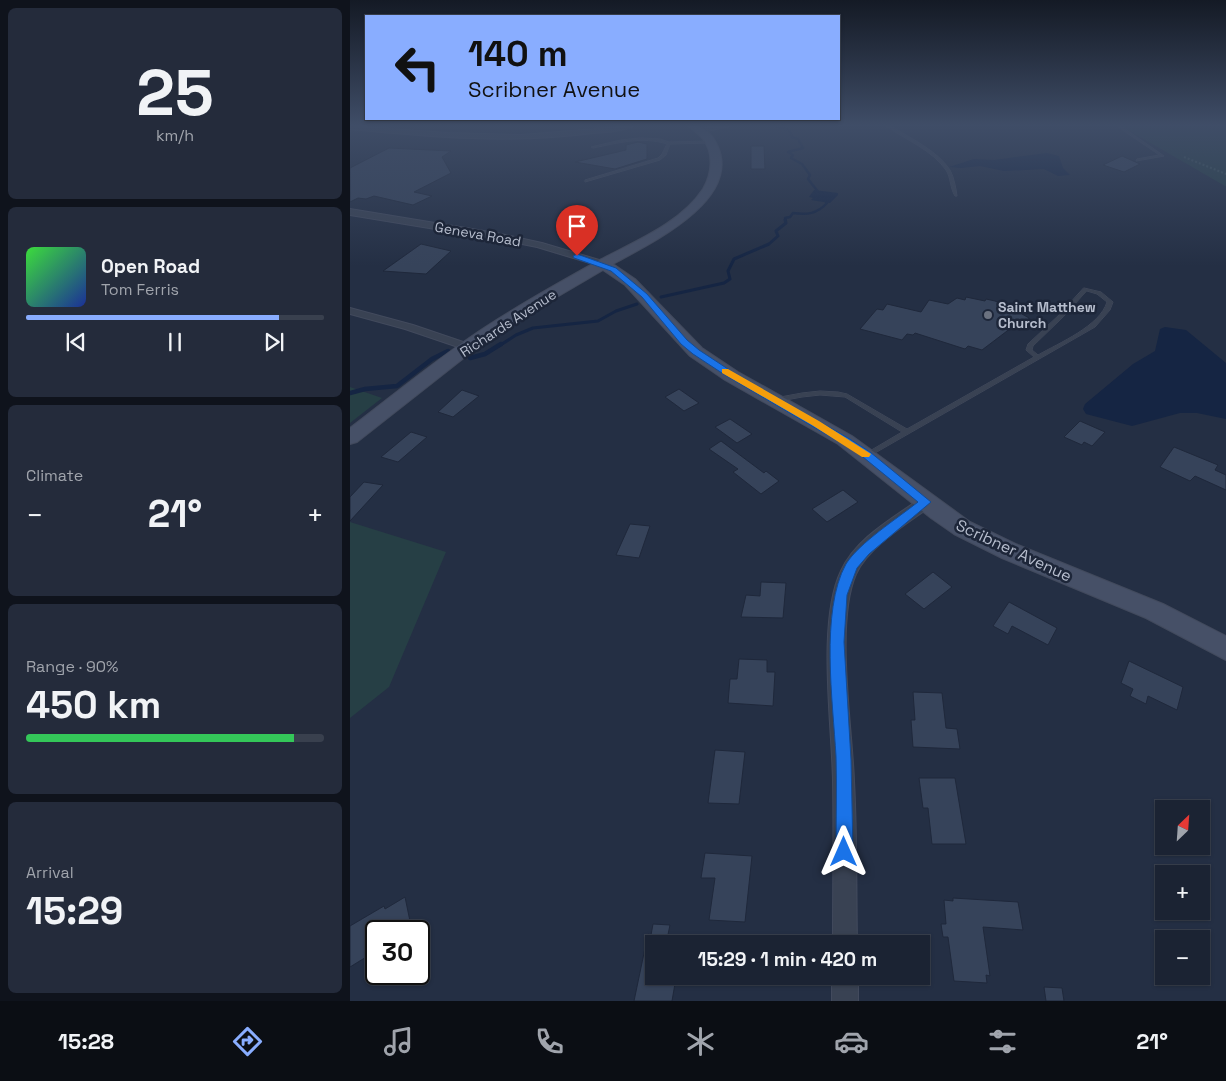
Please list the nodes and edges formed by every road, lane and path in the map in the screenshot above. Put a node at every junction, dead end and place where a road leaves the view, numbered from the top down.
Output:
1 (613, 173) edge
2 (715, 173) edge
3 (949, 173) edge
4 (586, 181) dead end
5 (956, 195) dead end
6 (350, 212) edge
7 (603, 264) junction
8 (350, 311) edge
9 (468, 347) junction
10 (1037, 357) junction
11 (775, 400) junction
12 (907, 432) junction
13 (350, 438) edge
14 (866, 455) junction
15 (926, 502) junction
16 (1226, 649) edge
17 (845, 935) edge
18 (845, 985) edge
19 (845, 1001) edge

1 - 4 lane
2 - 7 street, Richards Avenue
3 - 5 lane
6 - 7 street, Geneva Road
7 - 9 street, Richards Avenue
7 - 11 street, Scribner Avenue
8 - 9 street
9 - 13 street, Richards Avenue
10 - 10 lane
10 - 12 lane
11 - 12 lane
11 - 14 street, Scribner Avenue
12 - 14 lane
14 - 15 street, Scribner Avenue
15 - 16 street, Scribner Avenue
15 - 17 street
18 - 19 street

